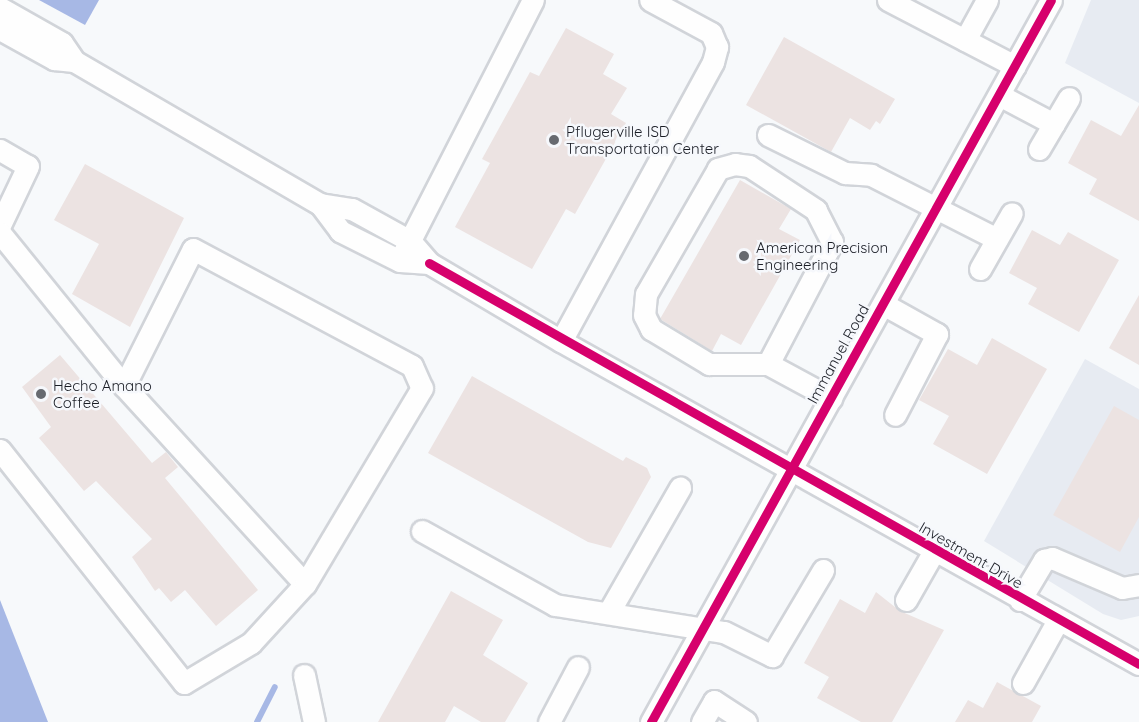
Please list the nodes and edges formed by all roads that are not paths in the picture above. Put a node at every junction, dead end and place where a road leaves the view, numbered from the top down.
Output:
1 (532, 0) edge
2 (650, 0) edge
3 (888, 0) edge
4 (987, 0) edge
5 (1051, 0) edge
6 (0, 8) edge
7 (0, 29) edge
8 (965, 40) junction
9 (74, 61) junction
10 (1015, 66) junction
11 (999, 95) junction
12 (1069, 98) dead end
13 (1054, 124) junction
14 (768, 135) dead end
15 (1040, 149) dead end
16 (0, 150) edge
17 (320, 204) junction
18 (935, 210) junction
19 (1012, 213) dead end
20 (0, 225) edge
21 (0, 233) edge
22 (997, 239) junction
23 (410, 241) junction
24 (400, 261) junction
25 (429, 263) junction
26 (980, 269) dead end
27 (883, 304) junction
28 (561, 340) junction
29 (768, 364) junction
30 (124, 386) junction
31 (831, 398) junction
32 (896, 415) dead end
33 (0, 450) edge
34 (790, 469) junction
35 (680, 488) dead end
36 (422, 531) dead end
37 (934, 551) junction
38 (823, 570) dead end
39 (305, 584) junction
40 (1139, 585) edge
41 (906, 600) dead end
42 (1020, 600) junction
43 (610, 610) junction
44 (1058, 620) junction
45 (702, 630) junction
46 (1139, 664) edge
47 (579, 667) dead end
48 (304, 675) dead end
49 (1023, 683) dead end
50 (314, 722) edge
51 (549, 722) edge
52 (651, 722) edge
53 (702, 722) edge
54 (746, 722) edge

1 - 23 street
2 - 28 street
3 - 8 street
4 - 8 street
5 - 10 street, Immanuel Road
6 - 9 street
7 - 9 street
8 - 10 street
9 - 17 street
10 - 11 street, Immanuel Road
11 - 13 street
11 - 18 street, Immanuel Road
12 - 13 street
13 - 15 street
14 - 18 street
16 - 20 street
17 - 23 street
17 - 24 street
18 - 22 street
18 - 27 street, Immanuel Road
19 - 22 street
21 - 30 street
22 - 26 street
23 - 24 street
23 - 25 street
24 - 25 street
25 - 28 street, Investment Drive
27 - 31 street, Immanuel Road
27 - 32 street
28 - 34 street, Investment Drive
29 - 29 street
29 - 31 street
30 - 39 street
30 - 39 street
31 - 34 street, Immanuel Road
33 - 39 street
34 - 37 street, Investment Drive
34 - 45 street, Immanuel Road
35 - 43 street
36 - 43 street
37 - 41 street
37 - 42 street, Investment Drive
38 - 45 street
40 - 42 street
42 - 44 street, Investment Drive
43 - 45 street
44 - 46 street, Investment Drive
44 - 49 street
45 - 52 street, Immanuel Road
47 - 51 street
48 - 50 street
53 - 54 street

